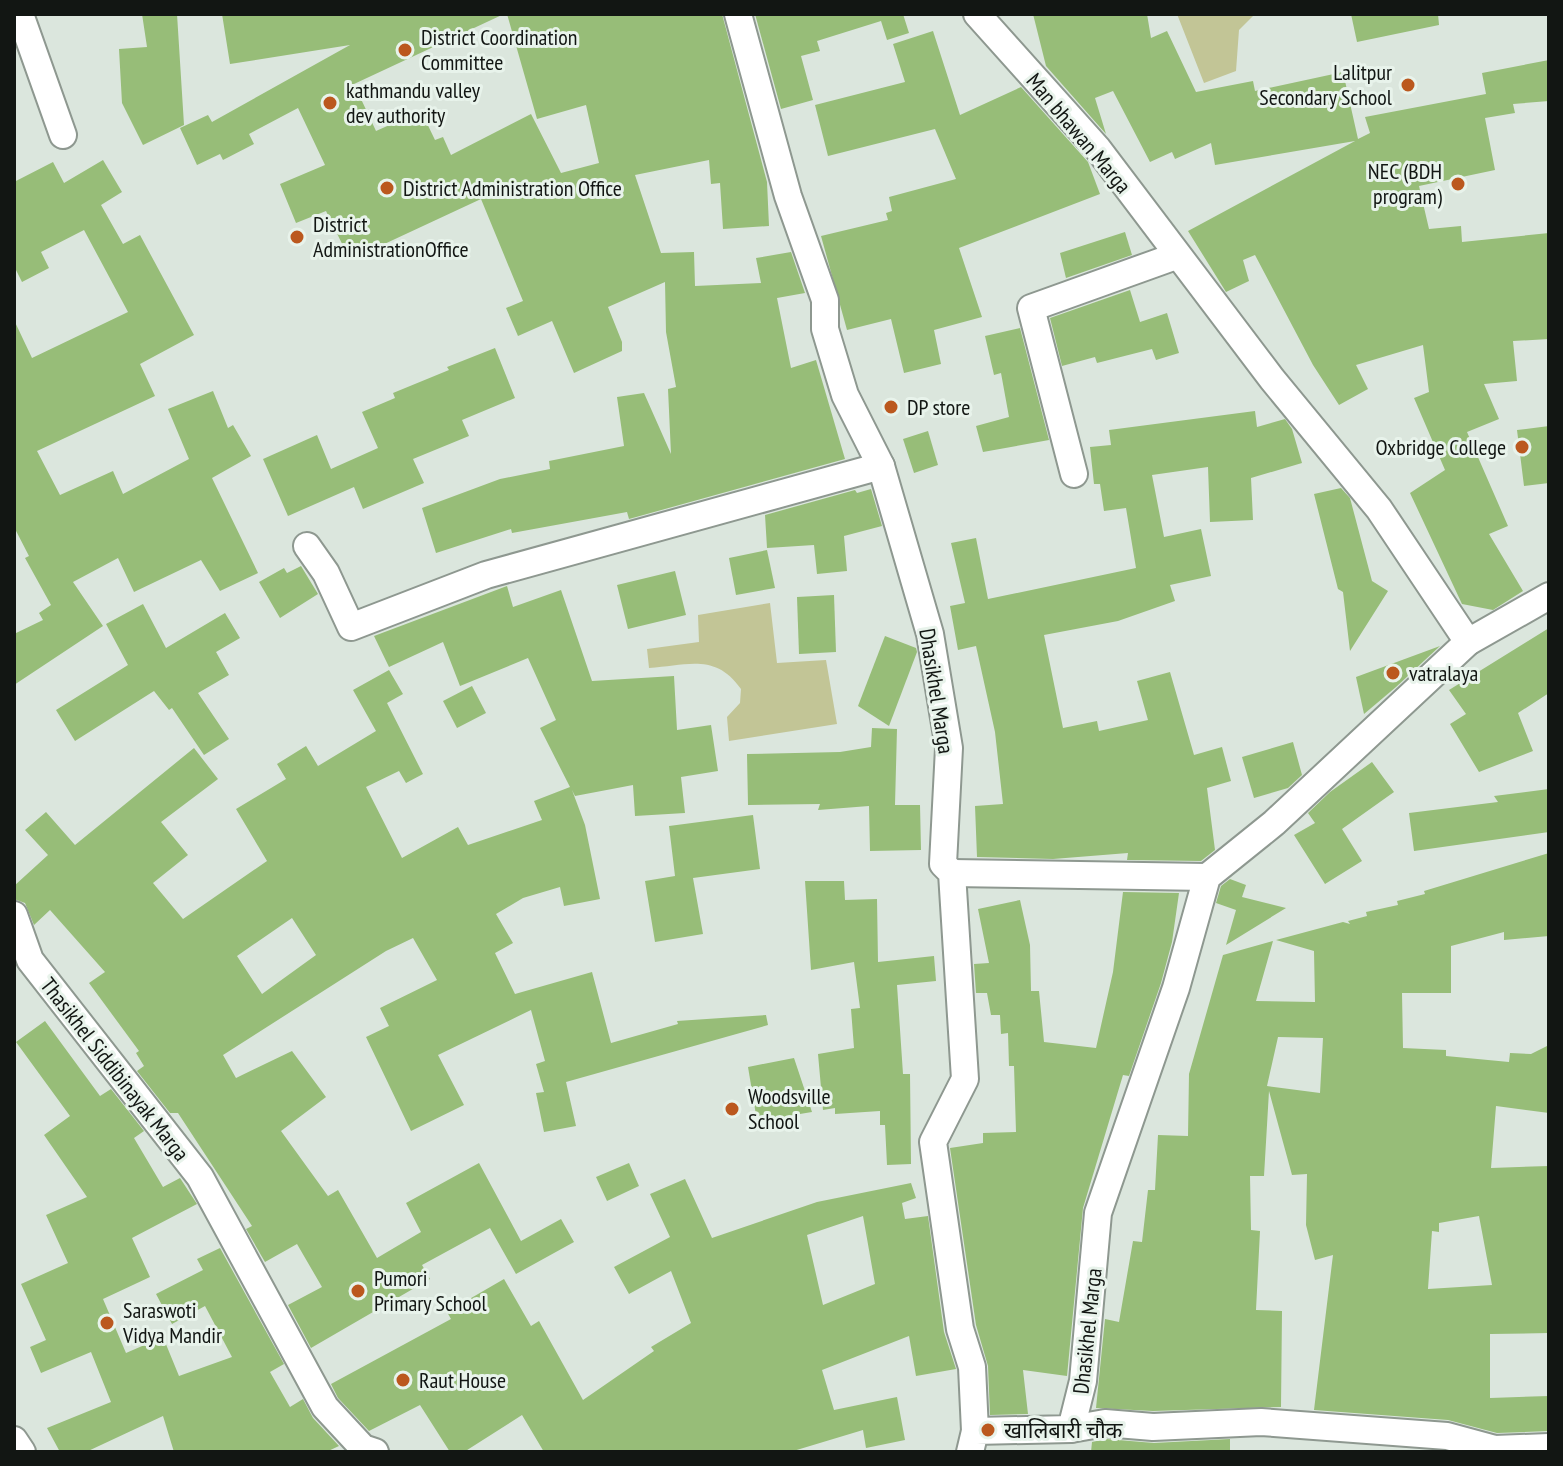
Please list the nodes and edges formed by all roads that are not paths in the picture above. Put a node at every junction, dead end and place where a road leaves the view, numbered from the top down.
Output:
1 (20, 14) edge
2 (738, 14) edge
3 (977, 14) edge
4 (63, 135) dead end
5 (1176, 256) junction
6 (881, 466) junction
7 (1074, 474) dead end
8 (307, 546) dead end
9 (1549, 596) edge
10 (1468, 642) junction
11 (952, 873) junction
12 (1207, 877) junction
13 (14, 915) edge
14 (1071, 1429) junction
15 (14, 1440) edge
16 (972, 1441) edge
17 (1549, 1447) edge
18 (22, 1452) edge
19 (375, 1452) edge

1 - 4 street
2 - 6 street, Dhasikhel Marga
3 - 5 street, Man bhawan Marga
5 - 7 street
5 - 10 street, Man bhawan Marga
6 - 8 street
6 - 11 street, Dhasikhel Marga
9 - 10 street
10 - 12 street
11 - 12 street
11 - 16 street, Dhasikhel Marga
12 - 14 street, Dhasikhel Marga
13 - 19 street, Thasikhel Siddibinayak Marga
14 - 16 street, Dhasikhel Marga
14 - 17 street
15 - 18 street

